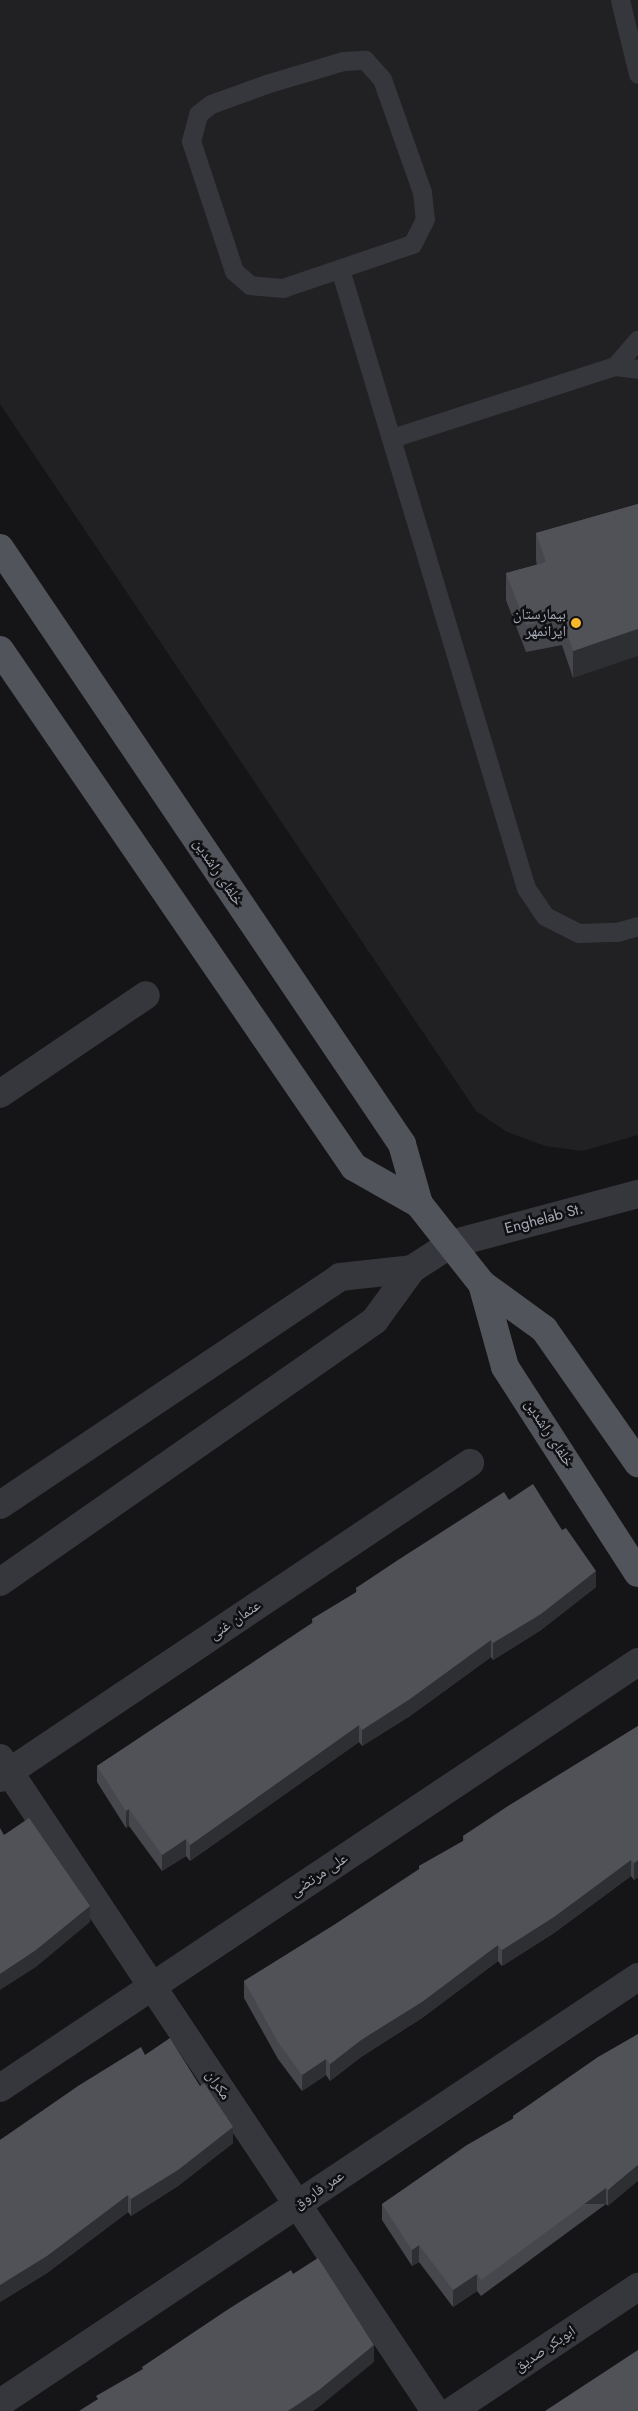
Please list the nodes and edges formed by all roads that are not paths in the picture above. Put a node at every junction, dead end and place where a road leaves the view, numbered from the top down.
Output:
1 (620, 0) edge
2 (638, 74) edge
3 (340, 269) junction
4 (638, 340) edge
5 (616, 366) junction
6 (638, 369) edge
7 (392, 438) junction
8 (0, 548) edge
9 (0, 650) edge
10 (638, 926) edge
11 (146, 995) dead end
12 (0, 1094) edge
13 (638, 1194) edge
14 (419, 1204) junction
15 (451, 1244) junction
16 (412, 1269) junction
17 (482, 1284) junction
18 (470, 1463) dead end
19 (638, 1463) edge
20 (0, 1505) edge
21 (638, 1573) edge
22 (0, 1582) edge
23 (638, 1662) edge
24 (3, 1769) edge
25 (638, 1977) edge
26 (153, 1986) junction
27 (0, 2088) edge
28 (298, 2204) junction
29 (638, 2287) edge
30 (0, 2403) edge
31 (435, 2411) edge
32 (452, 2411) edge

1 - 2 lane
3 - 3 lane
3 - 7 lane
4 - 5 lane
5 - 6 lane
5 - 7 lane
7 - 10 lane
8 - 14 main road, خلفای راشدین
9 - 14 main road, خلفای راشدین
11 - 12 street
13 - 15 street, Enghelab St.
14 - 15 main road, خلفای راشدین
15 - 16 street, Enghelab St.
15 - 17 main road, خلفای راشدین
16 - 20 street
16 - 22 street
17 - 19 main road, خلفای راشدین
17 - 21 main road, خلفای راشدین
18 - 24 street, عثمان غنی
23 - 26 street, علی مرتضی
24 - 26 street, مکران
25 - 28 street, عمر فاروق
26 - 27 street, علی مرتضی
26 - 28 street, مکران
28 - 30 street, عمر فاروق
28 - 31 street, مکران
29 - 32 street, ابوبکر صدیق

